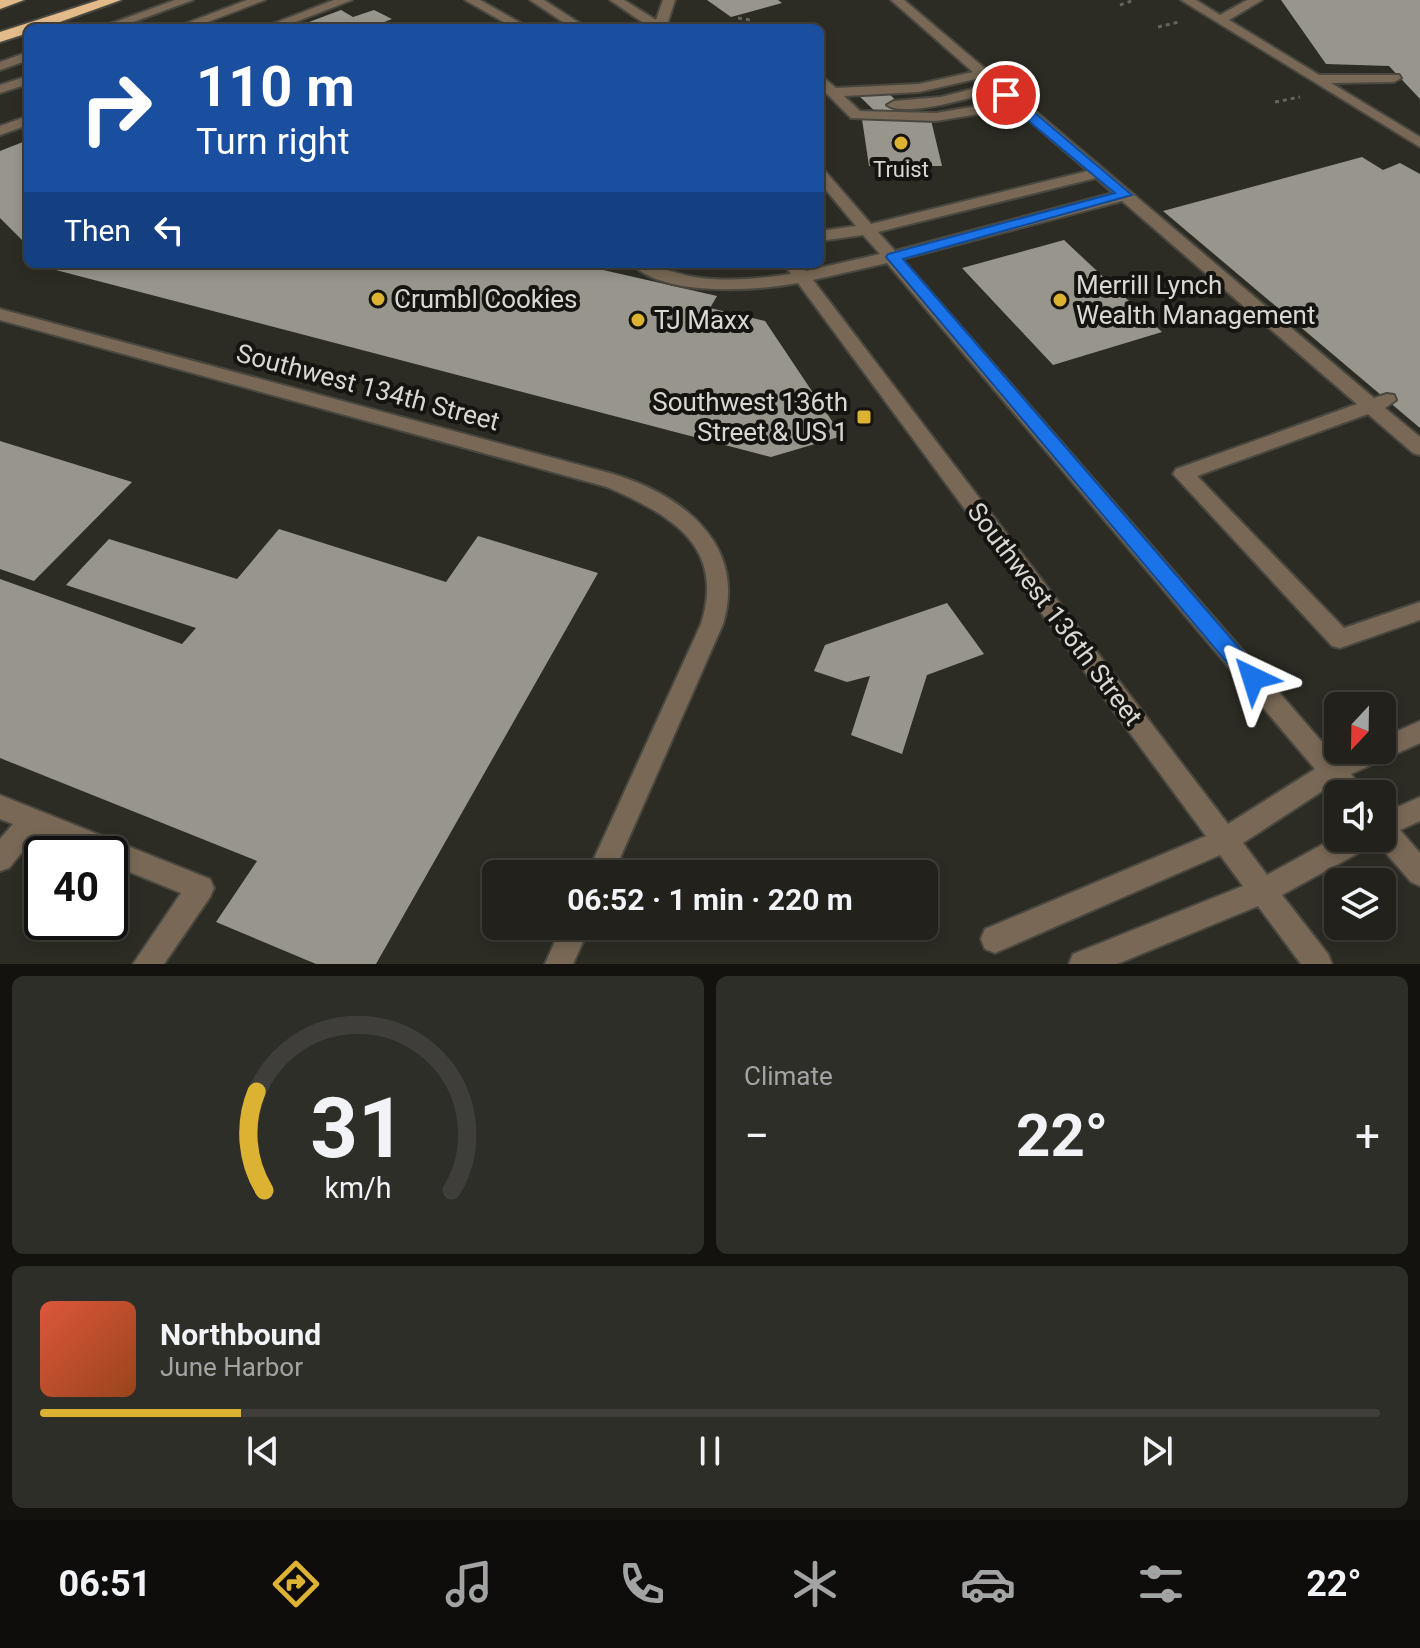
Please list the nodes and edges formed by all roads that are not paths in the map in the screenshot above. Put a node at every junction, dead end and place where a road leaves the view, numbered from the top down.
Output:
1 (17, 0) edge
2 (114, 0) edge
3 (187, 0) edge
4 (259, 0) edge
5 (346, 0) edge
6 (471, 0) edge
7 (536, 0) edge
8 (616, 0) edge
9 (669, 0) edge
10 (897, 0) edge
11 (1187, 0) edge
12 (1256, 0) edge
13 (0, 5) edge
14 (553, 10) junction
15 (1222, 19) junction
16 (525, 22) edge
17 (40, 24) edge
18 (117, 24) edge
19 (191, 24) edge
20 (279, 24) edge
21 (575, 24) edge
22 (654, 24) edge
23 (661, 24) edge
24 (24, 29) edge
25 (0, 37) edge
26 (24, 57) edge
27 (0, 66) edge
28 (1394, 78) dead end
29 (1319, 79) junction
30 (24, 81) edge
31 (824, 83) edge
32 (997, 88) junction
33 (0, 89) edge
34 (843, 102) junction
35 (24, 122) edge
36 (0, 131) edge
37 (1420, 143) edge
38 (1099, 173) junction
39 (824, 178) edge
40 (1125, 195) junction
41 (869, 229) junction
42 (824, 235) edge
43 (893, 257) junction
44 (824, 267) edge
45 (647, 268) edge
46 (818, 268) edge
47 (797, 271) edge
48 (0, 314) edge
49 (1380, 403) junction
50 (1420, 448) edge
51 (1420, 611) edge
52 (1420, 732) edge
53 (1396, 743) edge
54 (1348, 764) edge
55 (1332, 771) junction
56 (1340, 780) edge
57 (0, 807) edge
58 (1420, 809) edge
59 (32, 820) junction
60 (1396, 820) edge
61 (1225, 840) junction
62 (1396, 844) edge
63 (1334, 852) edge
64 (0, 859) edge
65 (606, 860) edge
66 (1420, 873) edge
67 (1263, 891) junction
68 (995, 939) dead end
69 (570, 940) edge
70 (147, 964) edge
71 (559, 964) edge
72 (1083, 964) edge
73 (1318, 964) edge

1 - 13 highway
2 - 17 highway
3 - 18 street
4 - 19 street
5 - 20 street
6 - 16 street
7 - 14 street
8 - 22 street
9 - 23 street
10 - 32 street
11 - 15 street
12 - 15 street
14 - 16 street
14 - 21 street
15 - 29 street
24 - 25 highway
26 - 27 street
28 - 29 street
29 - 37 street
30 - 33 street
31 - 34 street
32 - 34 street
32 - 34 street
32 - 38 street
35 - 36 street
38 - 40 street
38 - 41 street
39 - 41 street
40 - 43 street
40 - 49 street
41 - 42 street
41 - 43 street
43 - 44 street
43 - 55 street
45 - 47 street
46 - 47 street
47 - 61 street, Southwest 136th Street
48 - 65 street, Southwest 134th Street
49 - 50 street
49 - 51 street
52 - 53 street
54 - 55 street
55 - 56 street
55 - 61 street
57 - 59 street
58 - 60 street
59 - 64 street
59 - 70 street
61 - 67 street, Southwest 136th Street
61 - 68 street
62 - 66 street
63 - 67 street
67 - 72 street
67 - 73 street, Southwest 136th Street
69 - 71 street

